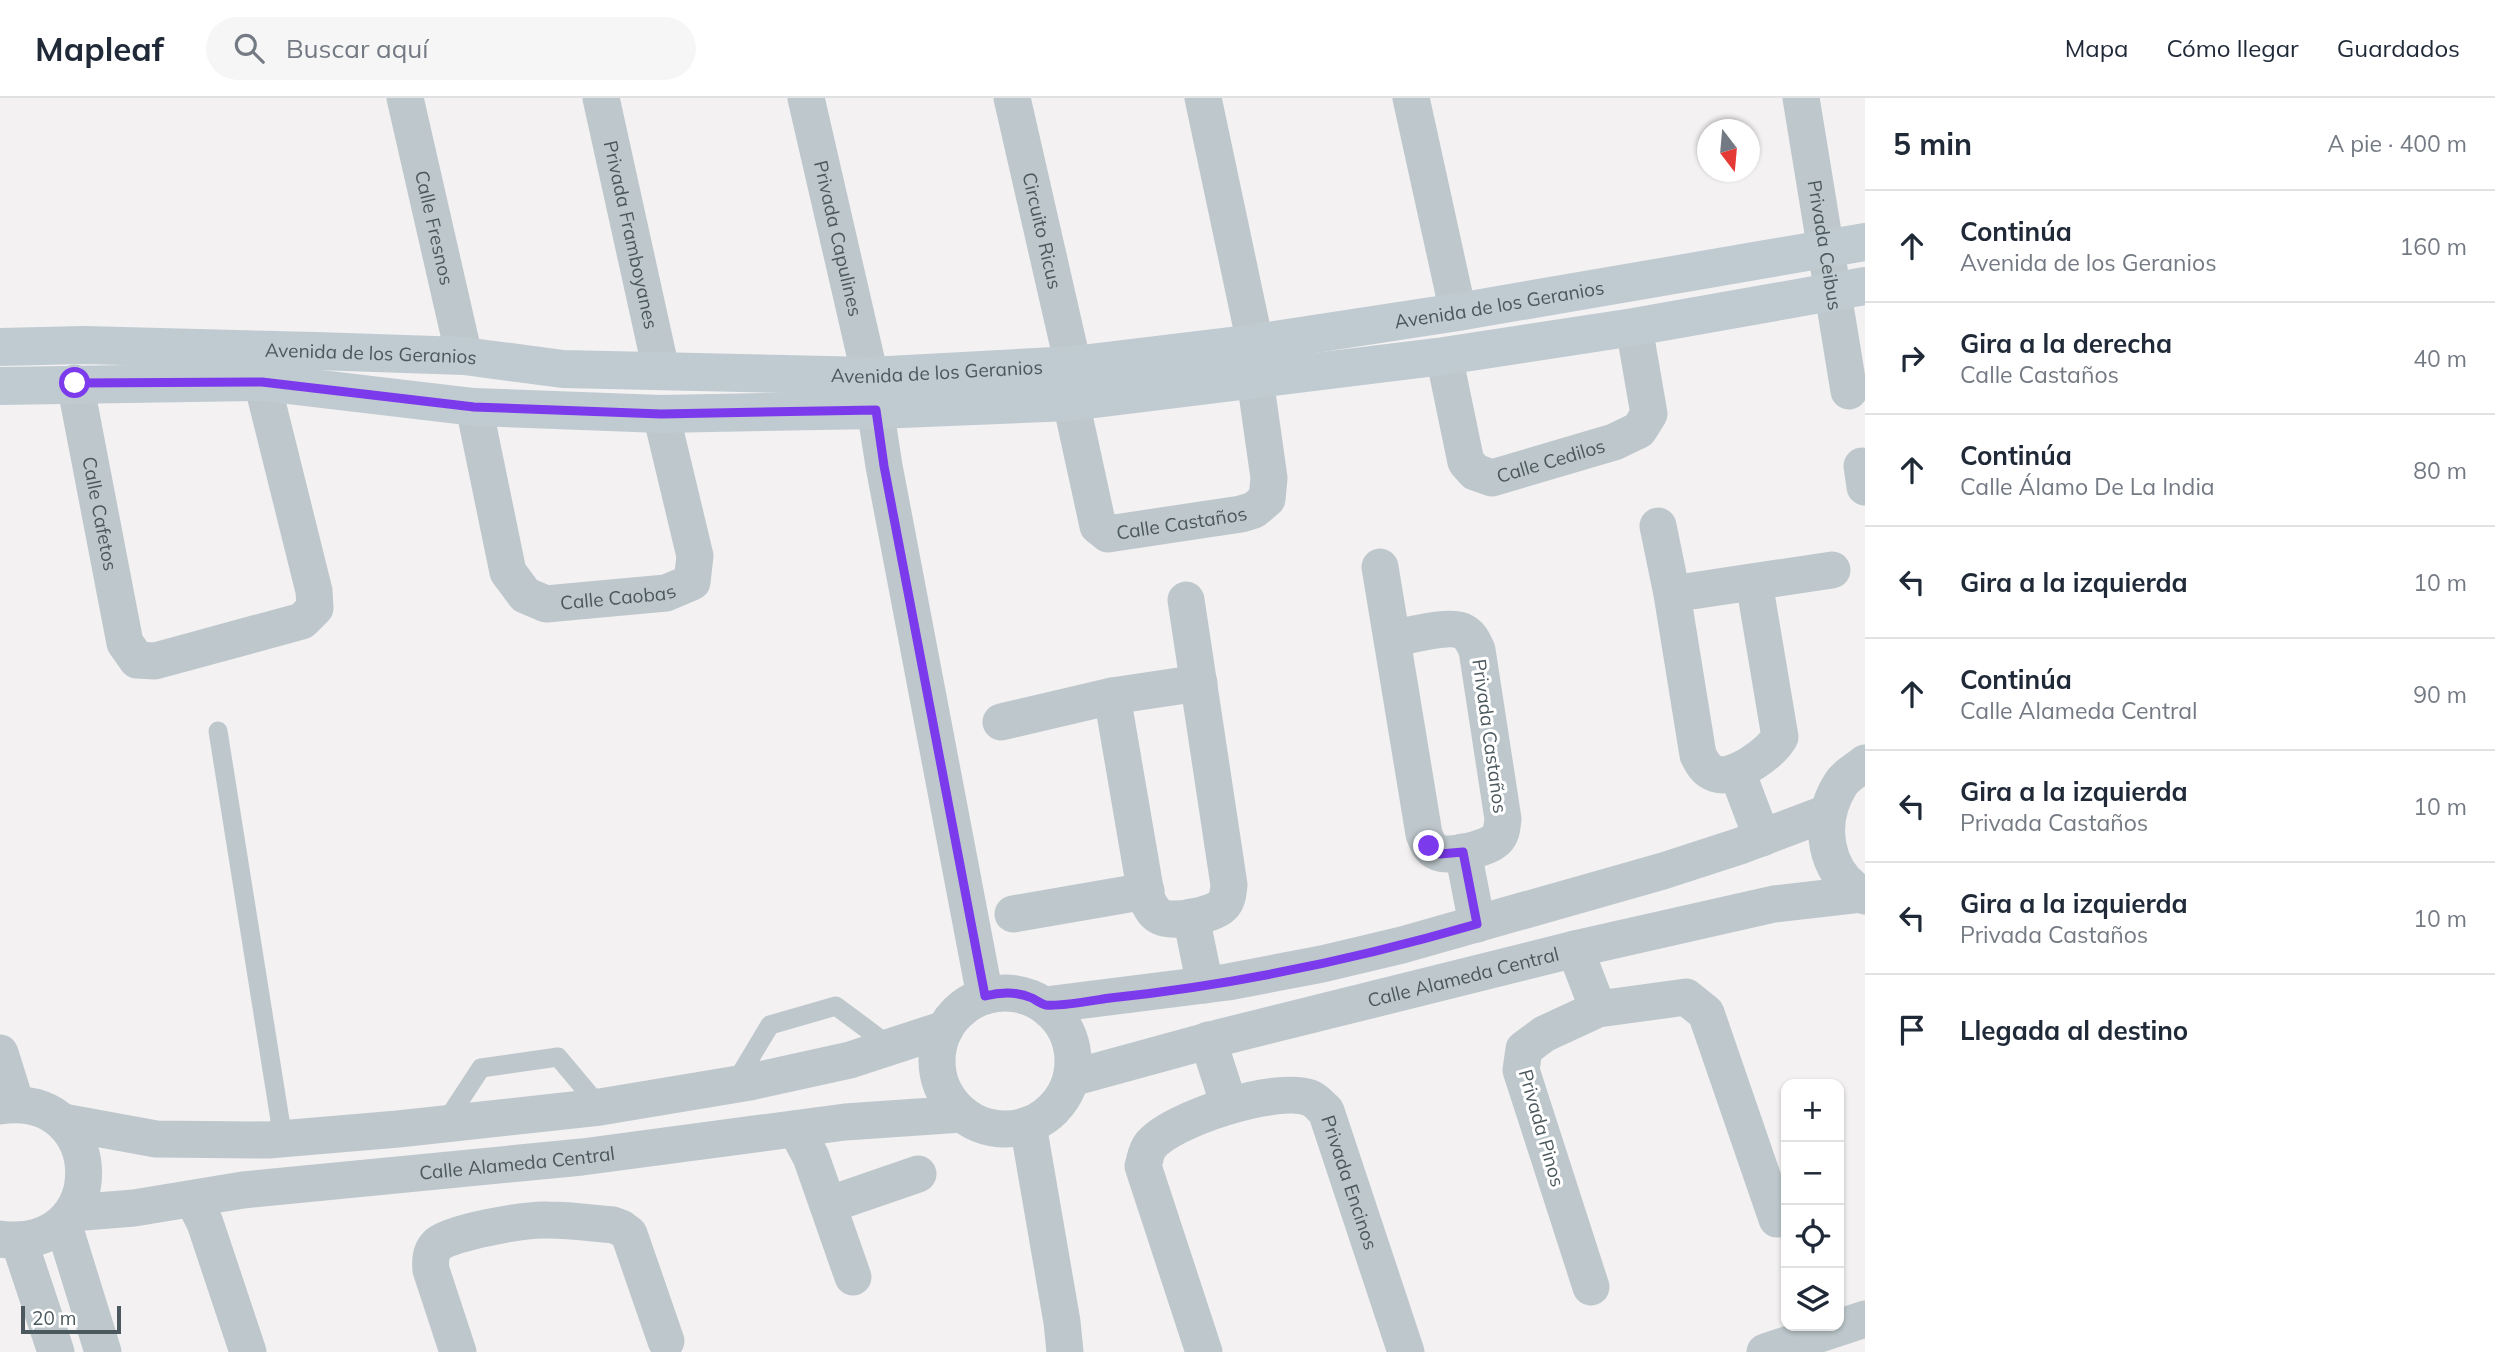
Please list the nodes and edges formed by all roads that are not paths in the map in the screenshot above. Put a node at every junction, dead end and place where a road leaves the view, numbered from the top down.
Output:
1 (405, 98) edge
2 (601, 98) edge
3 (806, 98) edge
4 (1012, 98) edge
5 (1203, 98) edge
6 (1411, 98) edge
7 (1801, 98) edge
8 (1865, 242) edge
9 (1826, 248) junction
10 (1849, 289) edge
11 (1458, 312) junction
12 (1634, 327) junction
13 (0, 347) edge
14 (464, 356) junction
15 (1444, 356) junction
16 (1255, 361) junction
17 (661, 370) junction
18 (262, 382) junction
19 (75, 383) junction
20 (1072, 383) junction
21 (0, 386) edge
22 (1849, 391) dead end
23 (873, 393) junction
24 (474, 407) junction
25 (661, 414) junction
26 (1658, 526) dead end
27 (1380, 567) dead end
28 (1832, 570) dead end
29 (1754, 582) junction
30 (1672, 594) junction
31 (1186, 600) dead end
32 (1392, 639) junction
33 (1199, 683) junction
34 (1112, 696) junction
35 (1001, 722) dead end
36 (218, 731) dead end
37 (1865, 763) edge
38 (1737, 772) junction
39 (1827, 813) junction
40 (1762, 838) junction
41 (1463, 852) junction
42 (1146, 891) junction
43 (1863, 895) edge
44 (1013, 914) dead end
45 (1191, 917) junction
46 (1477, 924) junction
47 (1575, 949) junction
48 (1205, 985) junction
49 (985, 996) junction
50 (1045, 1005) junction
51 (1598, 1009) junction
52 (945, 1029) junction
53 (1208, 1040) junction
54 (891, 1047) junction
55 (0, 1053) edge
56 (1072, 1078) junction
57 (734, 1085) junction
58 (8, 1105) edge
59 (1229, 1105) junction
60 (600, 1107) junction
61 (962, 1114) junction
62 (64, 1122) junction
63 (445, 1124) junction
64 (1028, 1125) junction
65 (796, 1129) junction
66 (283, 1139) junction
67 (500, 1166) junction
68 (918, 1174) dead end
69 (193, 1199) junction
70 (828, 1205) junction
71 (67, 1218) junction
72 (1777, 1219) dead end
73 (518, 1224) junction
74 (9, 1240) edge
75 (853, 1277) dead end
76 (1591, 1287) dead end
77 (1865, 1319) edge
78 (666, 1341) dead end
79 (56, 1352) edge
80 (103, 1352) edge
81 (248, 1352) edge
82 (458, 1352) edge
83 (1065, 1352) edge
84 (1204, 1352) edge
85 (1406, 1352) edge
86 (1765, 1352) edge

1 - 14 street, Calle Fresnos
2 - 17 street, Privada Framboyanes
3 - 23 street, Privada Capulines
4 - 20 street, Circuito Ricus
5 - 16 street
6 - 11 street
7 - 9 street, Privada Ceibus
8 - 9 street, Avenida de los Geranios
9 - 10 street, Privada Ceibus
9 - 11 street, Avenida de los Geranios
10 - 12 street, Avenida de los Geranios
10 - 22 street, Privada Ceibus
11 - 16 street, Avenida de los Geranios
12 - 15 street, Avenida de los Geranios
12 - 15 street, Calle Cedilos
13 - 14 street, Avenida de los Geranios
14 - 17 street, Avenida de los Geranios
15 - 16 street, Avenida de los Geranios
16 - 20 street, Avenida de los Geranios
16 - 20 street, Calle Castaños
17 - 23 street, Avenida de los Geranios
18 - 19 street, Avenida de los Geranios
18 - 19 street, Calle Cafetos
18 - 24 street, Avenida de los Geranios
19 - 21 street, Avenida de los Geranios
20 - 23 street, Avenida de los Geranios
23 - 25 street, Avenida de los Geranios
23 - 49 street
24 - 25 street, Avenida de los Geranios
24 - 25 street, Calle Caobas
26 - 30 street
27 - 32 street, Privada Castaños
28 - 29 street
29 - 30 street
29 - 38 street
30 - 38 street
31 - 33 street
32 - 41 street, Privada Castaños
32 - 41 street, Privada Castaños
33 - 34 street
33 - 45 street
34 - 35 street
34 - 42 street
36 - 66 lane
37 - 39 street
38 - 40 street
39 - 40 street
39 - 43 street
40 - 46 street
41 - 46 street
42 - 44 street
42 - 45 street
43 - 47 street, Calle Alameda Central
45 - 48 street
46 - 48 street
47 - 51 street
47 - 53 street, Calle Alameda Central
48 - 50 street
49 - 50 street
49 - 52 street
50 - 56 street
51 - 72 street, Privada Pinos
51 - 76 street, Privada Pinos
52 - 54 street
52 - 61 street
53 - 56 street, Calle Alameda Central
53 - 59 street
54 - 57 street
54 - 57 lane
55 - 58 street
56 - 64 street
57 - 60 street
58 - 62 street
59 - 84 street, Privada Encinos
59 - 85 street, Privada Encinos
60 - 63 street
60 - 63 lane
61 - 64 street
61 - 65 street, Calle Alameda Central
62 - 66 street
62 - 71 street
63 - 66 street
64 - 83 street
65 - 67 street, Calle Alameda Central
65 - 70 street
67 - 69 street, Calle Alameda Central
67 - 73 street
68 - 70 street
69 - 71 street, Calle Alameda Central
69 - 81 street
70 - 75 street
71 - 74 street
71 - 80 street
73 - 78 street
73 - 82 street
74 - 79 street
77 - 86 street

